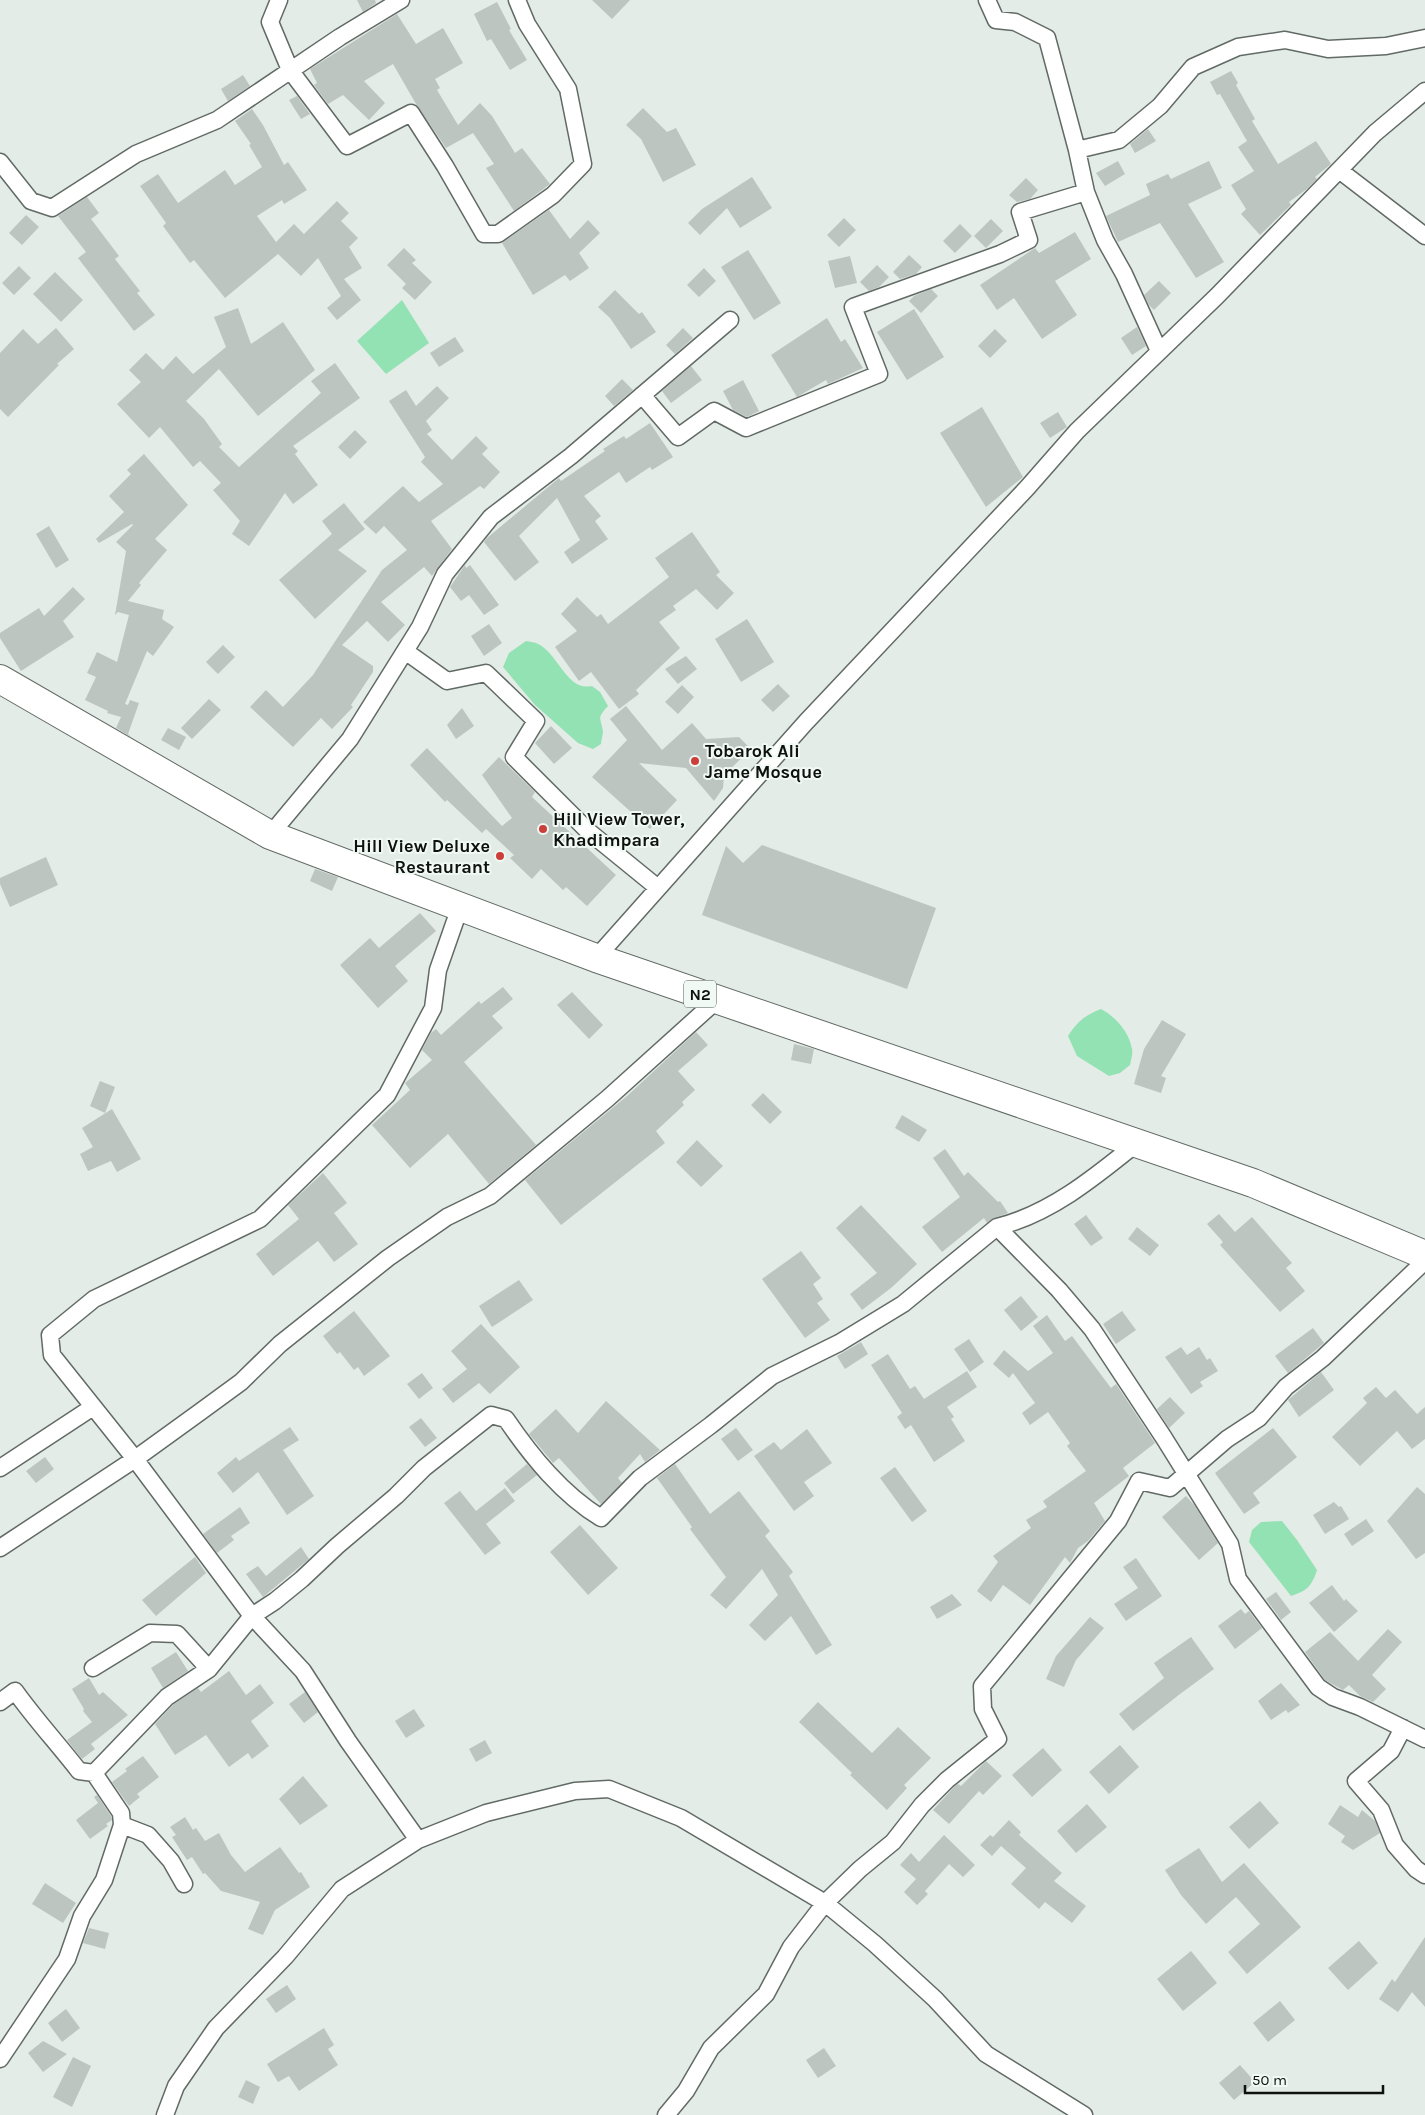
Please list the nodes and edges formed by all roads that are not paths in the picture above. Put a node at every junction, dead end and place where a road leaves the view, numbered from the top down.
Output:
1 (278, 0) edge
2 (401, 0) edge
3 (517, 0) edge
4 (987, 0) edge
5 (1425, 38) edge
6 (290, 70) junction
7 (1425, 91) edge
8 (1077, 150) junction
9 (0, 162) edge
10 (1339, 170) junction
11 (1086, 192) junction
12 (1425, 236) edge
13 (730, 320) dead end
14 (1159, 351) junction
15 (642, 395) junction
16 (405, 651) junction
17 (0, 679) edge
18 (270, 835) junction
19 (658, 888) junction
20 (460, 907) junction
21 (596, 958) junction
22 (718, 999) junction
23 (1137, 1143) junction
24 (997, 1227) junction
25 (1425, 1255) edge
26 (1425, 1261) edge
27 (94, 1407) junction
28 (136, 1458) junction
29 (0, 1468) edge
30 (1186, 1474) junction
31 (0, 1548) edge
32 (252, 1616) junction
33 (92, 1668) dead end
34 (209, 1670) junction
35 (0, 1702) edge
36 (1403, 1728) junction
37 (1425, 1739) edge
38 (94, 1773) junction
39 (122, 1825) junction
40 (418, 1840) junction
41 (1425, 1875) edge
42 (184, 1884) dead end
43 (825, 1903) junction
44 (0, 2060) edge
45 (166, 2115) edge
46 (666, 2115) edge
47 (1084, 2115) edge

1 - 6 street
2 - 6 street
3 - 6 street
4 - 8 street
5 - 8 street
6 - 9 street
7 - 10 street
8 - 11 street
10 - 12 street
10 - 14 street
11 - 14 street
11 - 15 street
13 - 15 street
14 - 19 street
15 - 16 street
16 - 18 street
16 - 19 street
17 - 18 highway, N2
18 - 20 highway, N2
19 - 21 street
20 - 21 highway, N2
20 - 27 street
21 - 22 highway, N2
22 - 23 highway, N2
22 - 28 street
23 - 24 street
23 - 25 highway, N2
24 - 30 street
24 - 32 street
26 - 30 street
27 - 28 street
27 - 29 street
28 - 31 street
28 - 32 street
30 - 36 street
30 - 43 street
32 - 34 street
32 - 40 street
33 - 34 street
34 - 38 street
35 - 38 street
36 - 37 street
36 - 41 street
38 - 39 street
39 - 42 street
39 - 44 street
40 - 43 street
40 - 45 street
43 - 46 street
43 - 47 street

